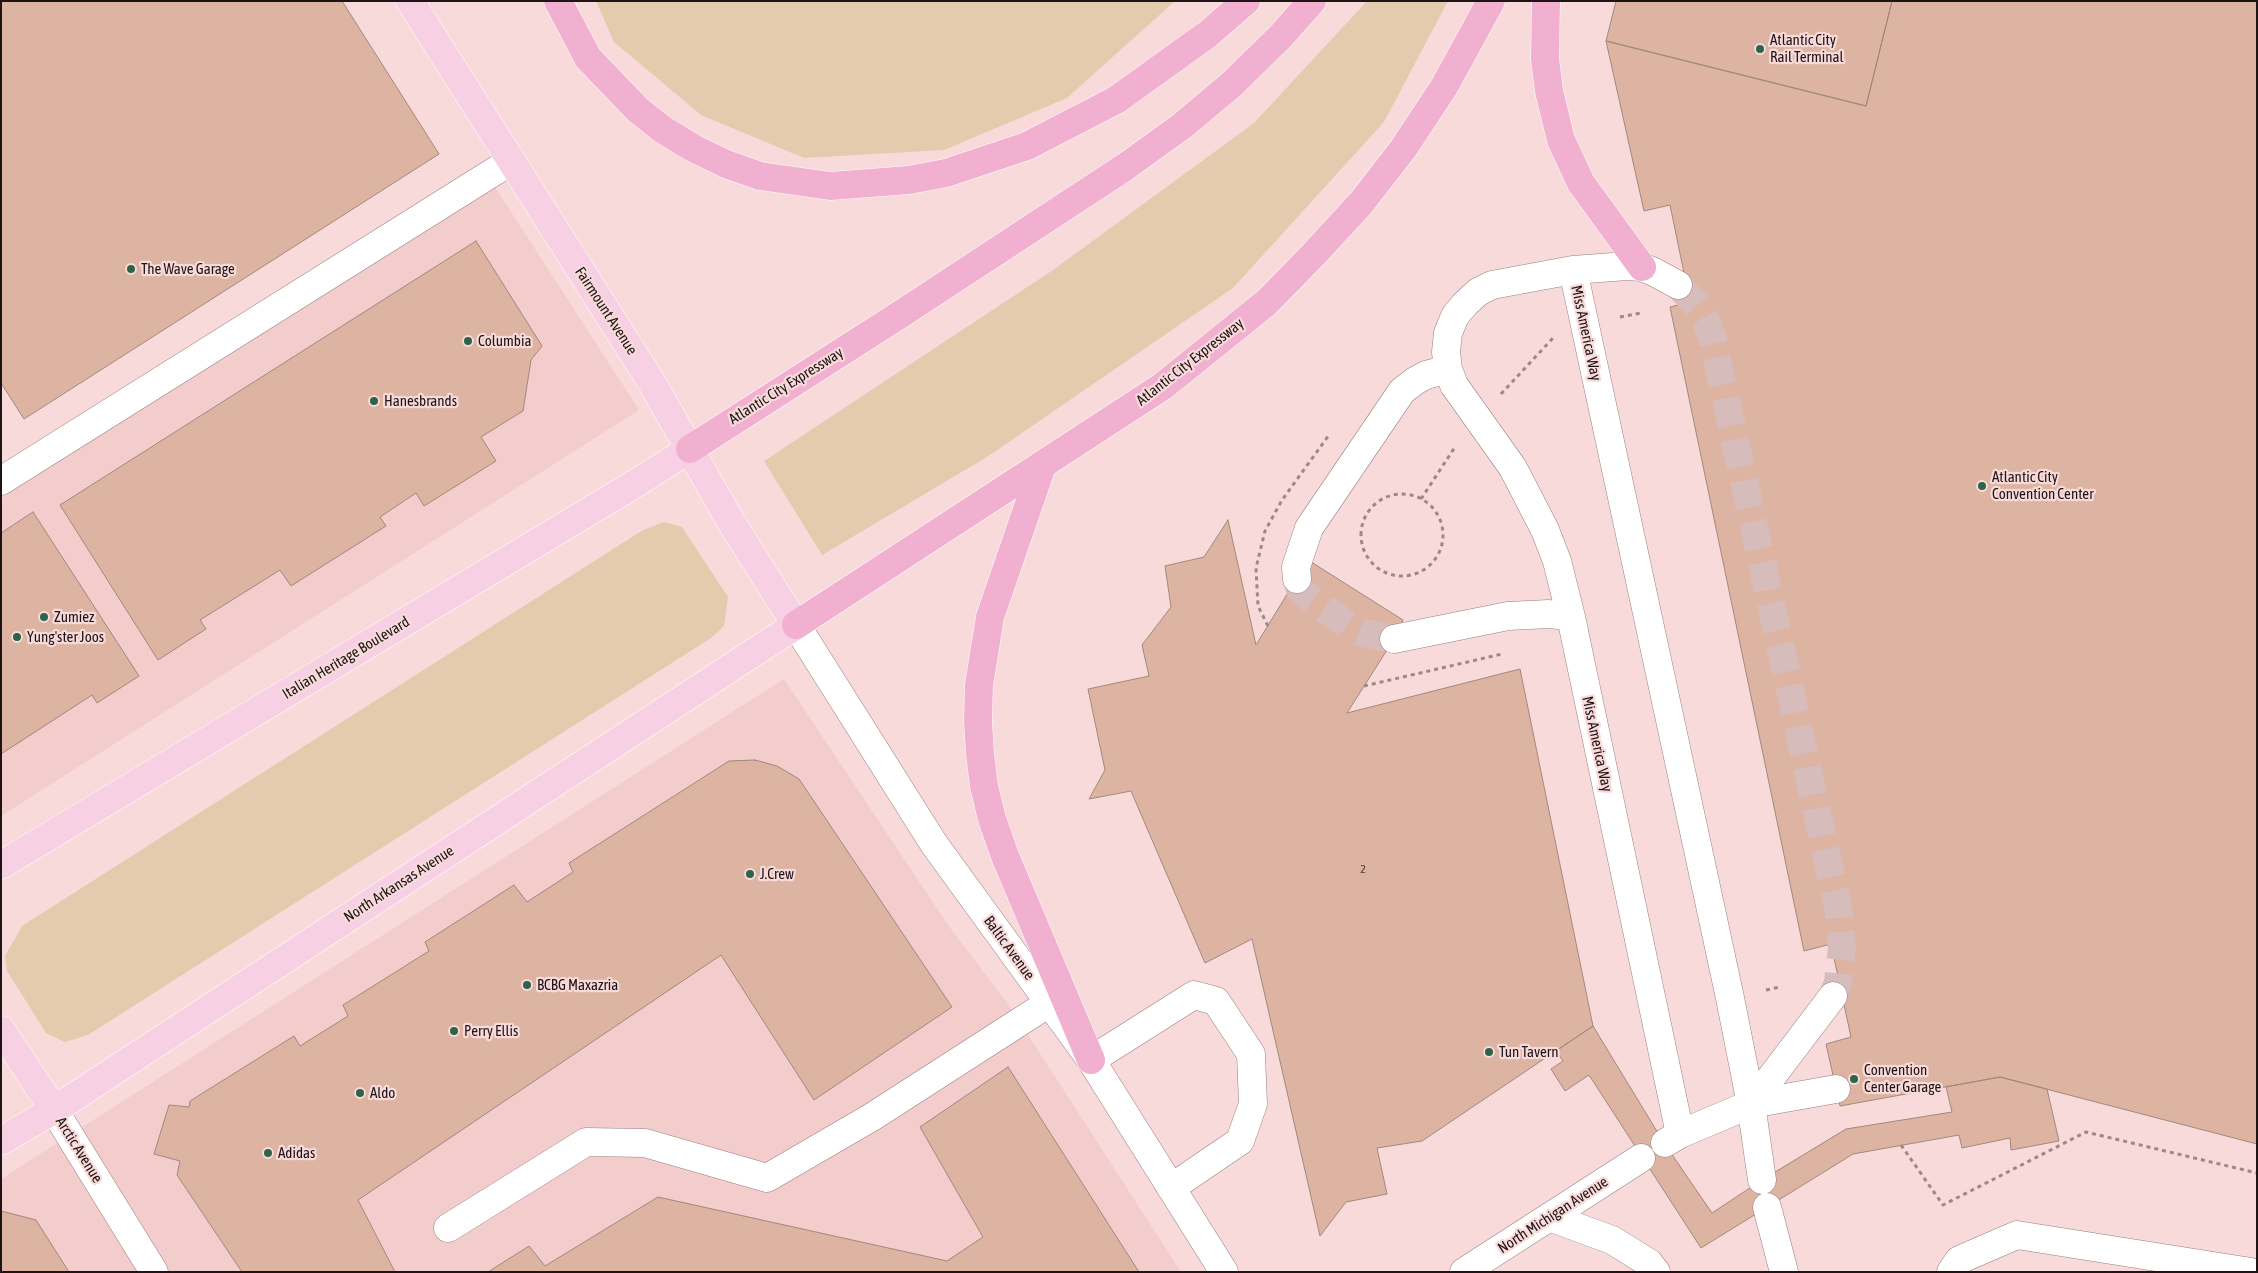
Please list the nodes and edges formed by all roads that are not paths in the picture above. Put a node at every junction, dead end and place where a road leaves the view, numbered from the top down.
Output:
1 (410, 1) edge
2 (558, 1) edge
3 (1246, 1) edge
4 (1312, 1) edge
5 (1491, 1) edge
6 (1546, 1) edge
7 (511, 162) junction
8 (1642, 267) junction
9 (1573, 270) junction
10 (1678, 285) tunnel mouth
11 (1448, 369) junction
12 (690, 449) junction
13 (1042, 466) junction
14 (1, 481) edge
15 (1297, 579) tunnel mouth
16 (1571, 617) junction
17 (796, 625) junction
18 (1394, 639) tunnel mouth
19 (1, 865) edge
20 (1834, 996) tunnel mouth
21 (1049, 1003) junction
22 (1, 1030) edge
23 (1091, 1060) junction
24 (1836, 1089) dead end
25 (1751, 1104) junction
26 (54, 1110) junction
27 (1, 1141) edge
28 (1641, 1158) dead end
29 (1762, 1180) dead end
30 (1171, 1188) junction
31 (1767, 1207) dead end
32 (1549, 1216) junction
33 (448, 1228) dead end
34 (154, 1272) edge
35 (1224, 1272) edge
36 (1464, 1272) edge
37 (1656, 1272) edge
38 (1784, 1272) edge
39 (1951, 1272) edge
40 (2251, 1272) edge

1 - 7 main road, Fairmount Avenue
2 - 3 highway
4 - 12 highway, Atlantic City Expressway
5 - 13 highway, Atlantic City Expressway
6 - 8 highway
7 - 12 main road, Fairmount Avenue
7 - 14 street
8 - 9 street
8 - 10 street
9 - 11 street, Miss America Way
9 - 25 street, Miss America Way
11 - 15 street
11 - 16 street, Miss America Way
12 - 17 main road, Fairmount Avenue
12 - 19 main road, Italian Heritage Boulevard
13 - 17 highway, Atlantic City Expressway
13 - 23 highway
16 - 18 street
16 - 25 street, Miss America Way
17 - 21 street, Baltic Avenue
17 - 26 main road, North Arkansas Avenue
20 - 25 street
21 - 23 street, Baltic Avenue
21 - 33 street
22 - 26 main road, Arctic Avenue
23 - 30 street, Baltic Avenue
23 - 30 street
24 - 25 street
25 - 29 street, Miss America Way
26 - 27 main road, North Arkansas Avenue
26 - 34 street, Arctic Avenue
28 - 32 street, North Michigan Avenue
30 - 35 street, Baltic Avenue
31 - 38 street
32 - 36 street, North Michigan Avenue
32 - 37 street
39 - 40 street

